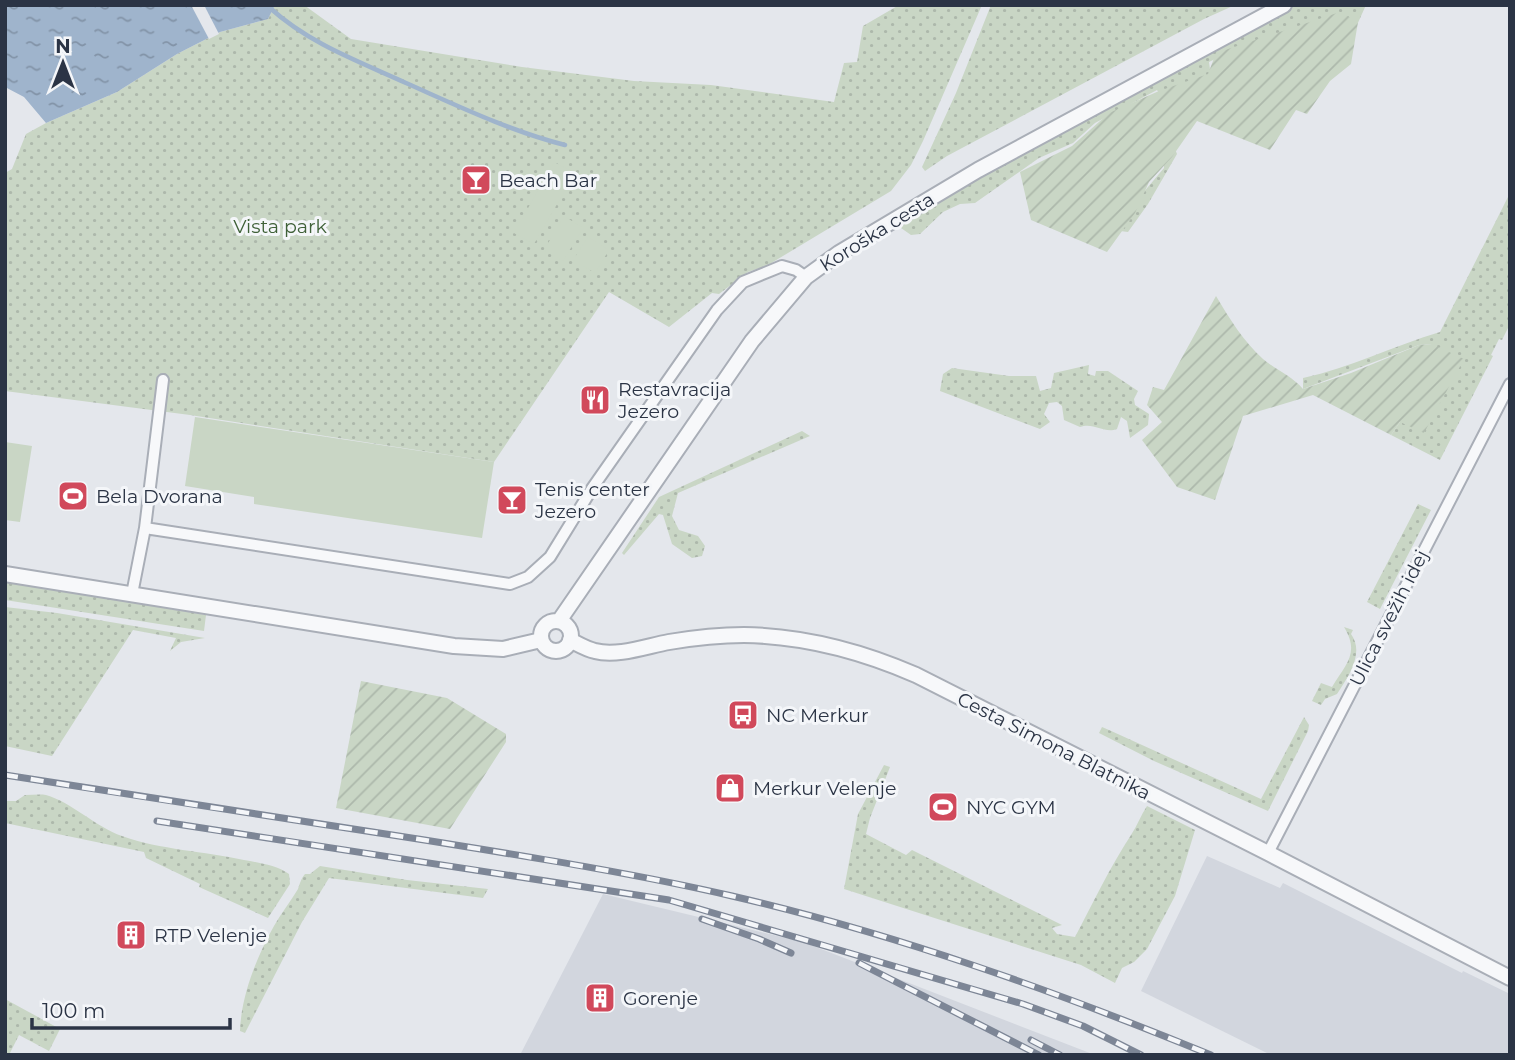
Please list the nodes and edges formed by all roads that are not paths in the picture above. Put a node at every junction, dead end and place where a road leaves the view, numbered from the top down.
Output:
1 (1284, 5) edge
2 (806, 277) junction
3 (163, 380) dead end
4 (1510, 384) edge
5 (145, 528) junction
6 (5, 574) edge
7 (132, 594) junction
8 (559, 621) junction
9 (541, 640) junction
10 (570, 640) junction
11 (1268, 853) junction
12 (1510, 978) edge

1 - 2 street, Koroška cesta
2 - 5 street
2 - 8 street, Koroška cesta
3 - 5 street
4 - 11 street, Ulica svežih idej
5 - 7 street
6 - 7 street
7 - 9 street
8 - 9 street
8 - 10 street
9 - 10 street
10 - 11 street, Cesta Simona Blatnika
11 - 12 street, Cesta Simona Blatnika

